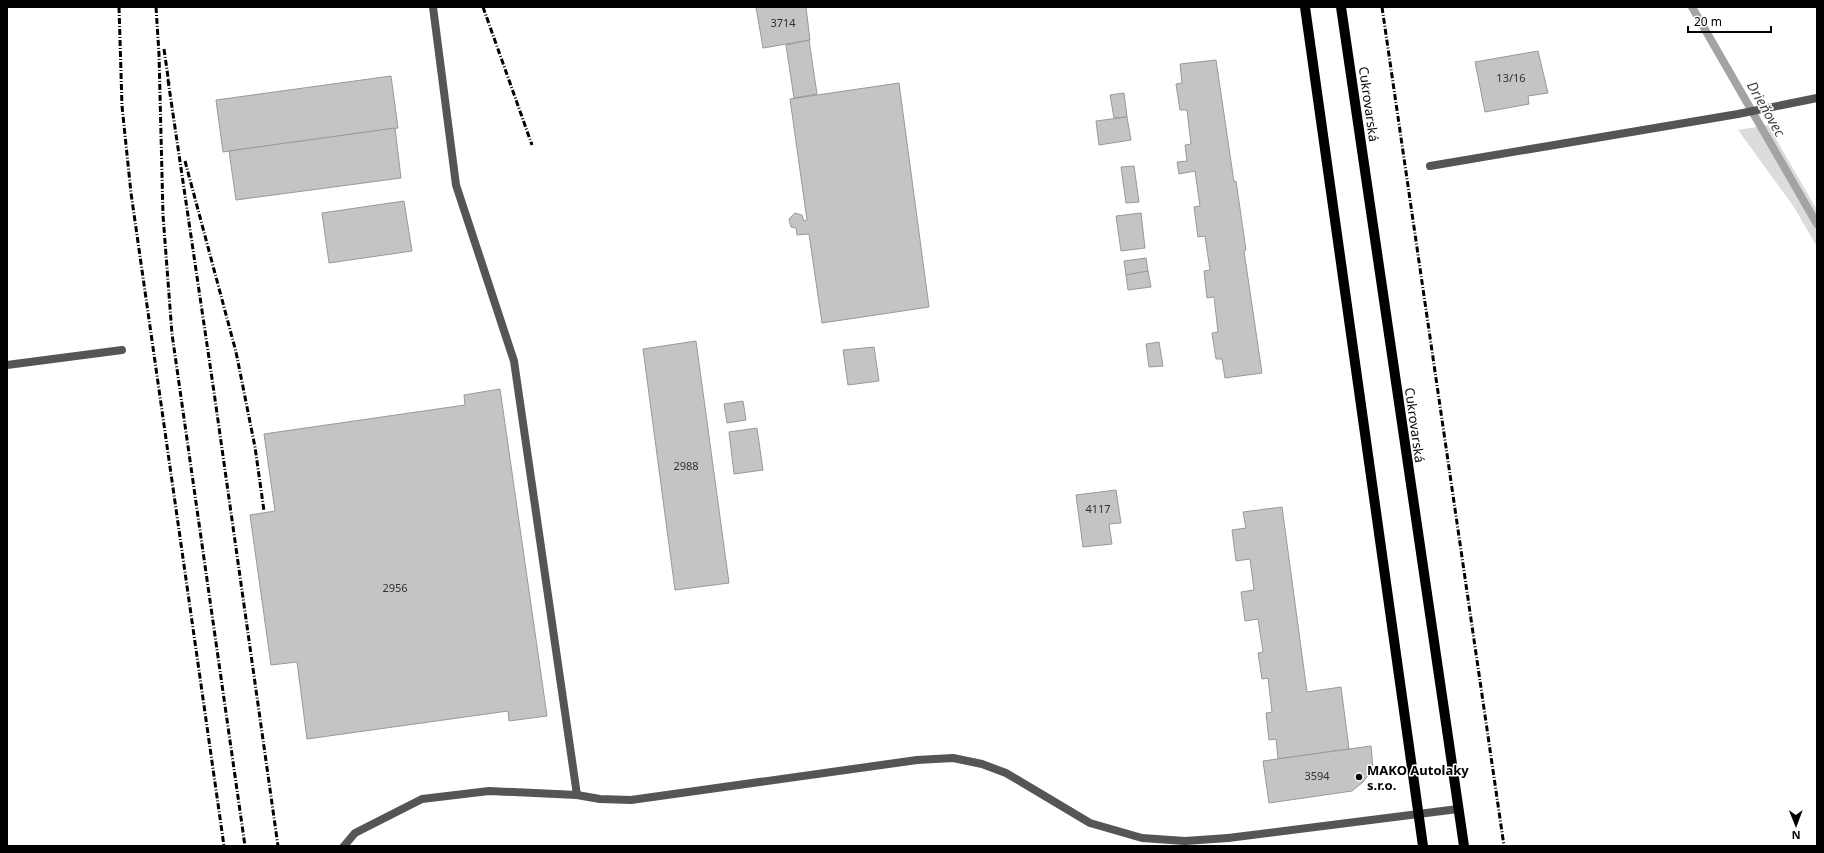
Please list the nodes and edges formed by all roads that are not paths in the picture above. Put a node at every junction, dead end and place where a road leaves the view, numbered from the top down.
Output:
1 (433, 7) edge
2 (1305, 7) edge
3 (1341, 7) edge
4 (1817, 98) edge
5 (1430, 166) dead end
6 (122, 350) dead end
7 (7, 365) edge
8 (577, 795) junction
9 (1458, 809) junction
10 (1418, 814) junction
11 (344, 846) edge
12 (1423, 846) edge
13 (1464, 846) edge

1 - 8 street
2 - 10 main road
3 - 9 main road, Cukrovarská
4 - 5 street
6 - 7 street
8 - 10 street
8 - 11 street
9 - 10 street
9 - 13 main road, Cukrovarská
10 - 12 main road

